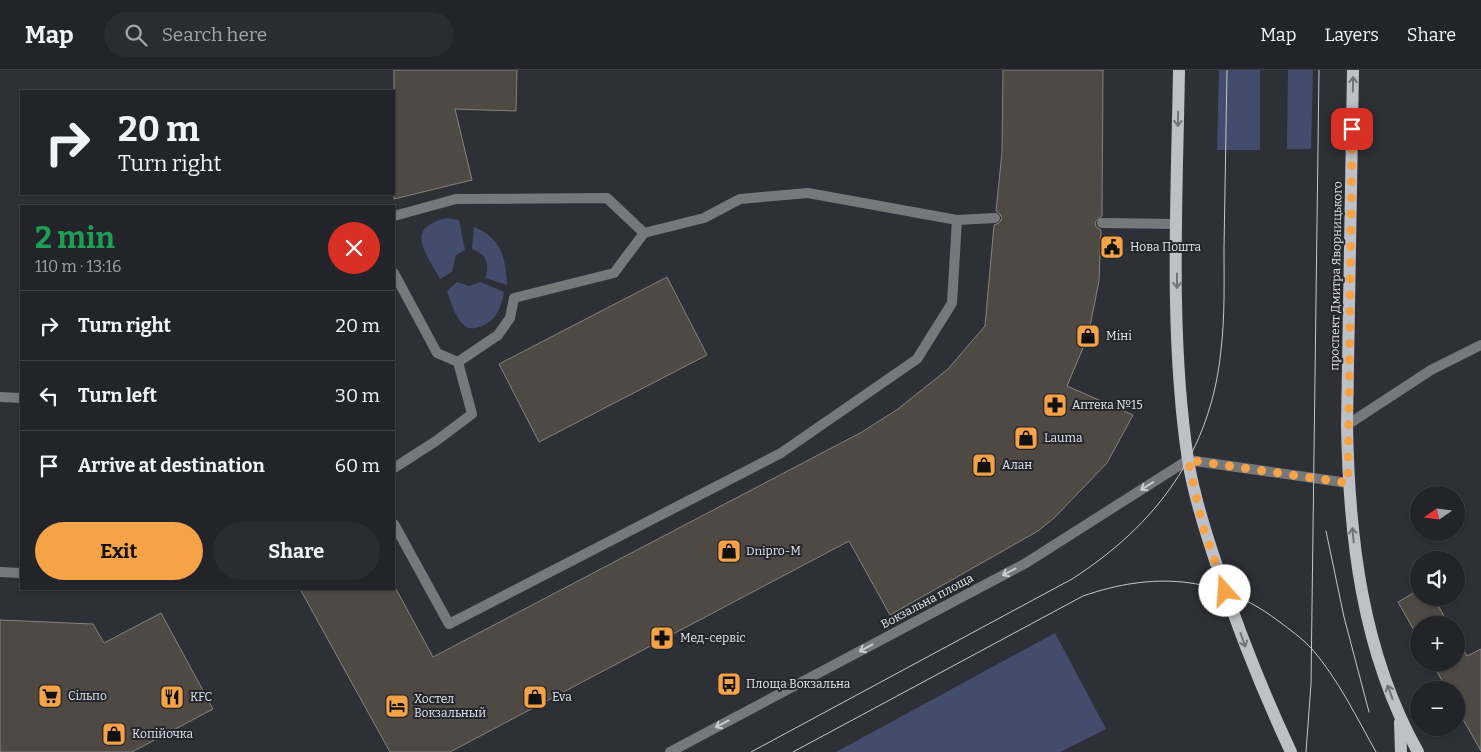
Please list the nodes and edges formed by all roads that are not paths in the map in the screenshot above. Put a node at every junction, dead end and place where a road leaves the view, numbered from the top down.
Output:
1 (1179, 70) edge
2 (1353, 70) edge
3 (395, 216) edge
4 (995, 218) dead end
5 (957, 220) junction
6 (1102, 223) dead end
7 (1177, 224) junction
8 (644, 233) junction
9 (395, 275) edge
10 (1481, 345) edge
11 (458, 362) junction
12 (0, 397) edge
13 (20, 398) edge
14 (1347, 424) junction
15 (1188, 460) junction
16 (395, 467) edge
17 (1348, 483) junction
18 (395, 526) edge
19 (0, 572) edge
20 (20, 573) edge
21 (1399, 719) junction
22 (670, 752) edge
23 (1291, 752) edge
24 (1401, 752) edge
25 (1418, 752) edge

1 -> 7 main road
14 -> 2 main road, проспект Дмитра Яворницького
3 - 8 street
4 - 5 street
5 - 8 street
5 - 18 street
6 - 7 street
7 -> 15 main road
8 - 11 street
9 - 11 street
10 - 14 street
11 - 16 street
12 - 13 street
14 - 17 main road, проспект Дмитра Яворницького
15 - 17 street
15 -> 22 street, Вокзальна площа
15 -> 23 main road
21 -> 17 main road, проспект Дмитра Яворницького
19 - 20 street
21 - 24 main road
21 - 25 main road

